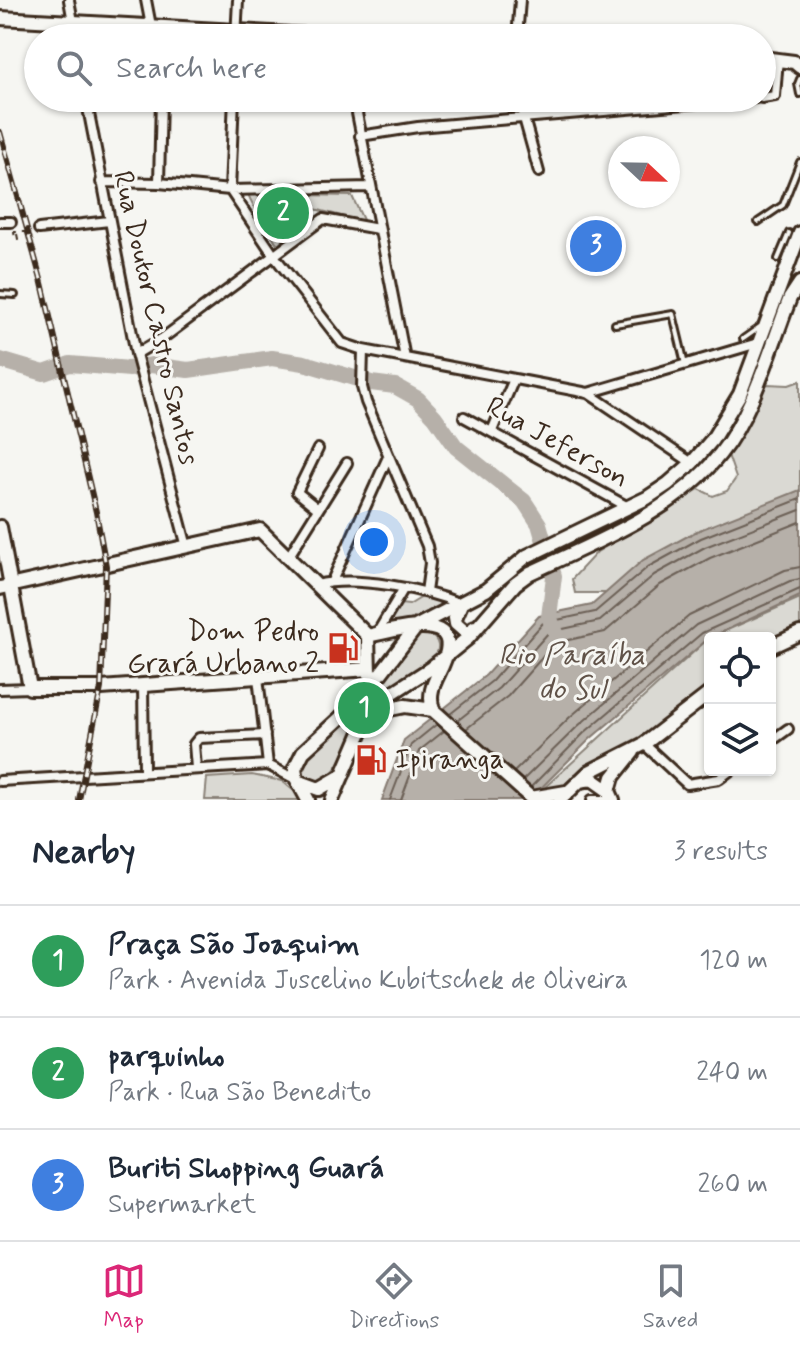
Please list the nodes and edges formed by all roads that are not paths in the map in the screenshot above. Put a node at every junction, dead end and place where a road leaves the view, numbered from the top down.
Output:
1 (69, 0) edge
2 (146, 0) edge
3 (238, 0) edge
4 (520, 0) edge
5 (0, 18) edge
6 (73, 22) junction
7 (92, 24) edge
8 (156, 24) edge
9 (237, 24) edge
10 (518, 24) edge
11 (778, 59) joint
12 (800, 67) edge
13 (800, 79) edge
14 (776, 84) edge
15 (800, 94) edge
16 (88, 112) edge
17 (161, 112) edge
18 (233, 112) edge
19 (356, 112) edge
20 (523, 112) edge
21 (594, 112) edge
22 (524, 118) junction
23 (360, 136) junction
24 (800, 162) edge
25 (539, 172) dead end
26 (101, 182) junction
27 (159, 183) junction
28 (370, 187) junction
29 (230, 190) junction
30 (109, 221) junction
31 (0, 222) edge
32 (11, 222) dead end
33 (758, 222) dead end
34 (378, 229) junction
35 (36, 231) road end
36 (795, 233) edge
37 (275, 257) junction
38 (778, 259) dead end
39 (800, 283) edge
40 (781, 286) junction
41 (0, 294) edge
42 (15, 295) dead end
43 (615, 324) dead end
44 (743, 339) dead end
45 (758, 343) junction
46 (363, 350) junction
47 (137, 358) junction
48 (405, 358) junction
49 (685, 364) junction
50 (514, 379) junction
51 (588, 393) junction
52 (464, 417) dead end
53 (492, 431) junction
54 (318, 449) dead end
55 (388, 457) junction
56 (347, 463) dead end
57 (692, 463) junction
58 (628, 507) junction
59 (318, 509) junction
60 (0, 527) edge
61 (187, 547) junction
62 (289, 556) junction
63 (332, 581) junction
64 (317, 585) junction
65 (5, 587) edge
66 (404, 588) junction
67 (426, 592) junction
68 (461, 604) junction
69 (487, 617) junction
70 (417, 626) junction
71 (800, 633) edge
72 (372, 636) junction
73 (776, 644) edge
74 (446, 656) junction
75 (369, 669) junction
76 (258, 677) junction
77 (143, 684) junction
78 (30, 688) junction
79 (0, 689) edge
80 (367, 691) junction
81 (704, 697) edge
82 (434, 711) junction
83 (788, 729) dead end
84 (265, 735) junction
85 (776, 738) edge
86 (357, 740) junction
87 (640, 745) junction
88 (268, 765) junction
89 (196, 768) junction
90 (144, 770) junction
91 (343, 775) junction
92 (723, 776) edge
93 (297, 780) junction
94 (0, 781) edge
95 (579, 781) junction
96 (565, 796) edge
97 (609, 797) edge
98 (531, 798) edge
99 (308, 800) edge
100 (332, 800) edge
101 (592, 800) edge

1 - 6 street
2 - 8 street
3 - 9 street
4 - 10 street
5 - 6 street
6 - 7 street
11 - 12 street
11 - 14 street
13 - 15 lane
16 - 26 street, Rua Doutor Castro Santos
17 - 27 street
18 - 29 street
19 - 23 street
20 - 22 street
21 - 22 street
22 - 23 street
22 - 25 street
23 - 28 street
24 - 33 lane
26 - 27 street
26 - 30 street, Rua Doutor Castro Santos
27 - 29 street
28 - 29 street
28 - 34 street
29 - 37 street
30 - 35 street
30 - 47 street, Rua Doutor Castro Santos
31 - 32 street
34 - 37 street
34 - 48 street
36 - 38 lane
36 - 40 street
37 - 46 street
37 - 47 street
39 - 69 street
40 - 44 lane
40 - 45 street
41 - 42 lane
43 - 49 lane
45 - 49 street
45 - 57 street
46 - 48 street
46 - 55 street
47 - 61 street, Rua Doutor Castro Santos
48 - 50 street
49 - 51 street
50 - 51 street
50 - 53 street
51 - 57 street
52 - 53 street, Rua Jeferson
53 - 58 street, Rua Jeferson
54 - 59 street
55 - 63 street
55 - 67 street
56 - 59 street
57 - 58 street
58 - 68 street
59 - 62 street
60 - 65 street
61 - 62 street
61 - 65 street
62 - 64 street
63 - 64 street
63 - 66 street
64 - 72 street
65 - 78 street
66 - 67 street
66 - 72 street
67 - 68 street
68 - 69 street
68 - 70 street
69 - 74 street
70 - 72 street
70 - 74 street
70 - 80 street
71 - 73 street
72 - 75 street
74 - 82 street
74 - 86 street
75 - 76 street
75 - 80 street
76 - 77 street
76 - 84 street
77 - 78 street
77 - 90 street
78 - 79 street
80 - 93 street
81 - 87 street
82 - 86 street
82 - 98 street
83 - 85 street
84 - 88 street
84 - 89 street
86 - 91 street
87 - 92 street
87 - 95 street
87 - 97 street
88 - 89 street
88 - 93 street
89 - 90 street
90 - 94 street
91 - 93 street
91 - 100 street
93 - 99 street
95 - 96 street
95 - 97 street
96 - 98 street
97 - 101 street

